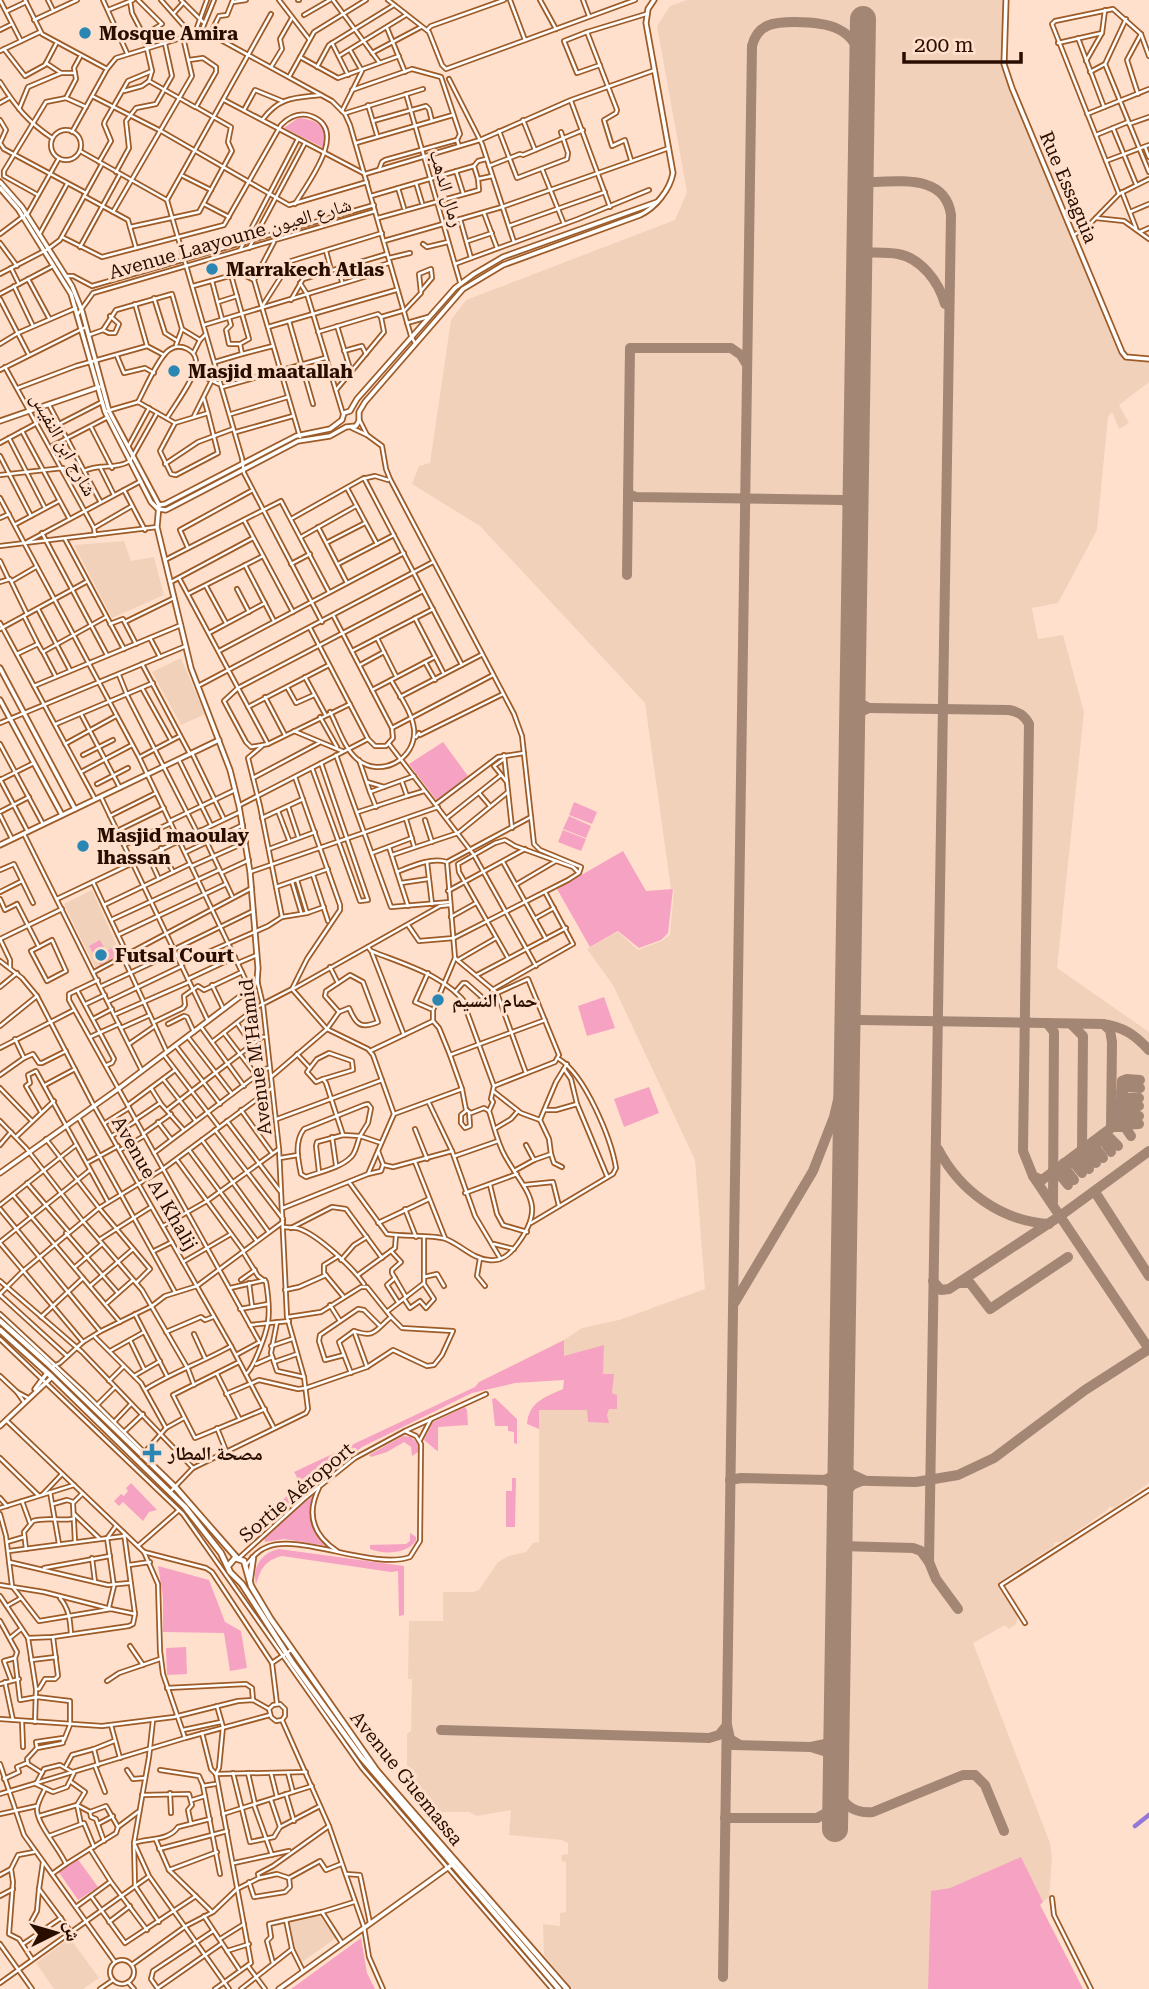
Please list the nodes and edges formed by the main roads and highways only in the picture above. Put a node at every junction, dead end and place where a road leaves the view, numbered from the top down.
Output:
1 (0, 1321) edge
2 (0, 1330) edge
3 (51, 1368) junction
4 (56, 1372) junction
5 (238, 1558) junction
6 (253, 1558) road end
7 (229, 1567) junction
8 (246, 1568) junction
9 (235, 1576) junction
10 (250, 1584) junction
11 (287, 1653) junction
12 (452, 1865) junction
13 (559, 1989) edge
14 (566, 1989) edge

1 - 3 main road
2 - 3 main road
3 - 4 main road
4 - 5 main road
4 - 7 main road
5 - 7 main road
5 - 8 main road
6 - 10 main road
7 - 9 main road
8 - 9 main road
8 - 10 main road, Avenue Guemassa
9 - 11 main road, Avenue Guemassa
10 - 11 main road, Avenue Guemassa
11 - 12 main road, Avenue Guemassa
12 - 13 main road, Avenue Guemassa
12 - 14 main road, Avenue Guemassa

